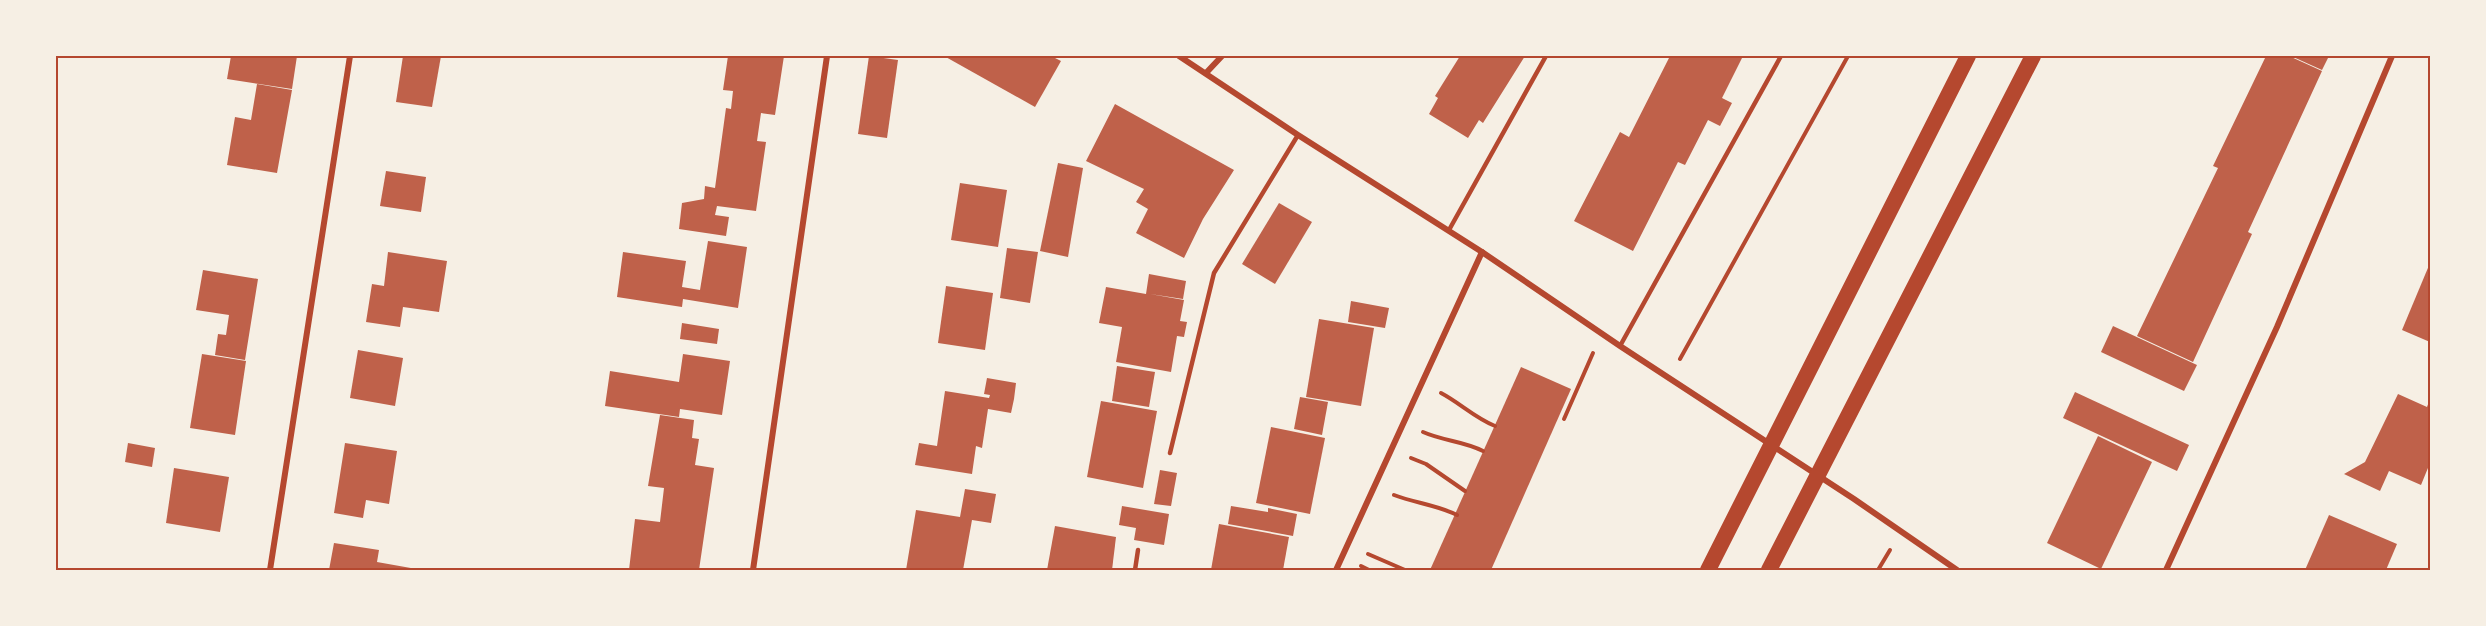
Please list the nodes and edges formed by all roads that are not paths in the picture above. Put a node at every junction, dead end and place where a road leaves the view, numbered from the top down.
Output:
1 (350, 56) edge
2 (827, 56) edge
3 (1179, 56) edge
4 (1222, 56) edge
5 (1546, 56) edge
6 (1781, 56) edge
7 (1968, 56) edge
8 (2033, 56) edge
9 (2392, 56) edge
10 (1206, 73) junction
11 (1298, 135) junction
12 (1449, 230) junction
13 (1482, 252) junction
14 (1620, 346) junction
15 (1170, 453) dead end
16 (1138, 550) dead end
17 (270, 570) edge
18 (753, 570) edge
19 (1135, 570) edge
20 (1336, 570) edge
21 (1708, 570) edge
22 (1769, 570) edge
23 (1957, 570) edge
24 (2166, 570) edge

1 - 17 street
2 - 18 street
3 - 10 street
4 - 10 street
5 - 12 lane
6 - 14 lane
7 - 21 highway
8 - 22 highway
9 - 24 street
10 - 11 street
11 - 12 street
11 - 15 lane
12 - 13 street
13 - 14 street
13 - 20 street
14 - 23 street
16 - 19 lane

